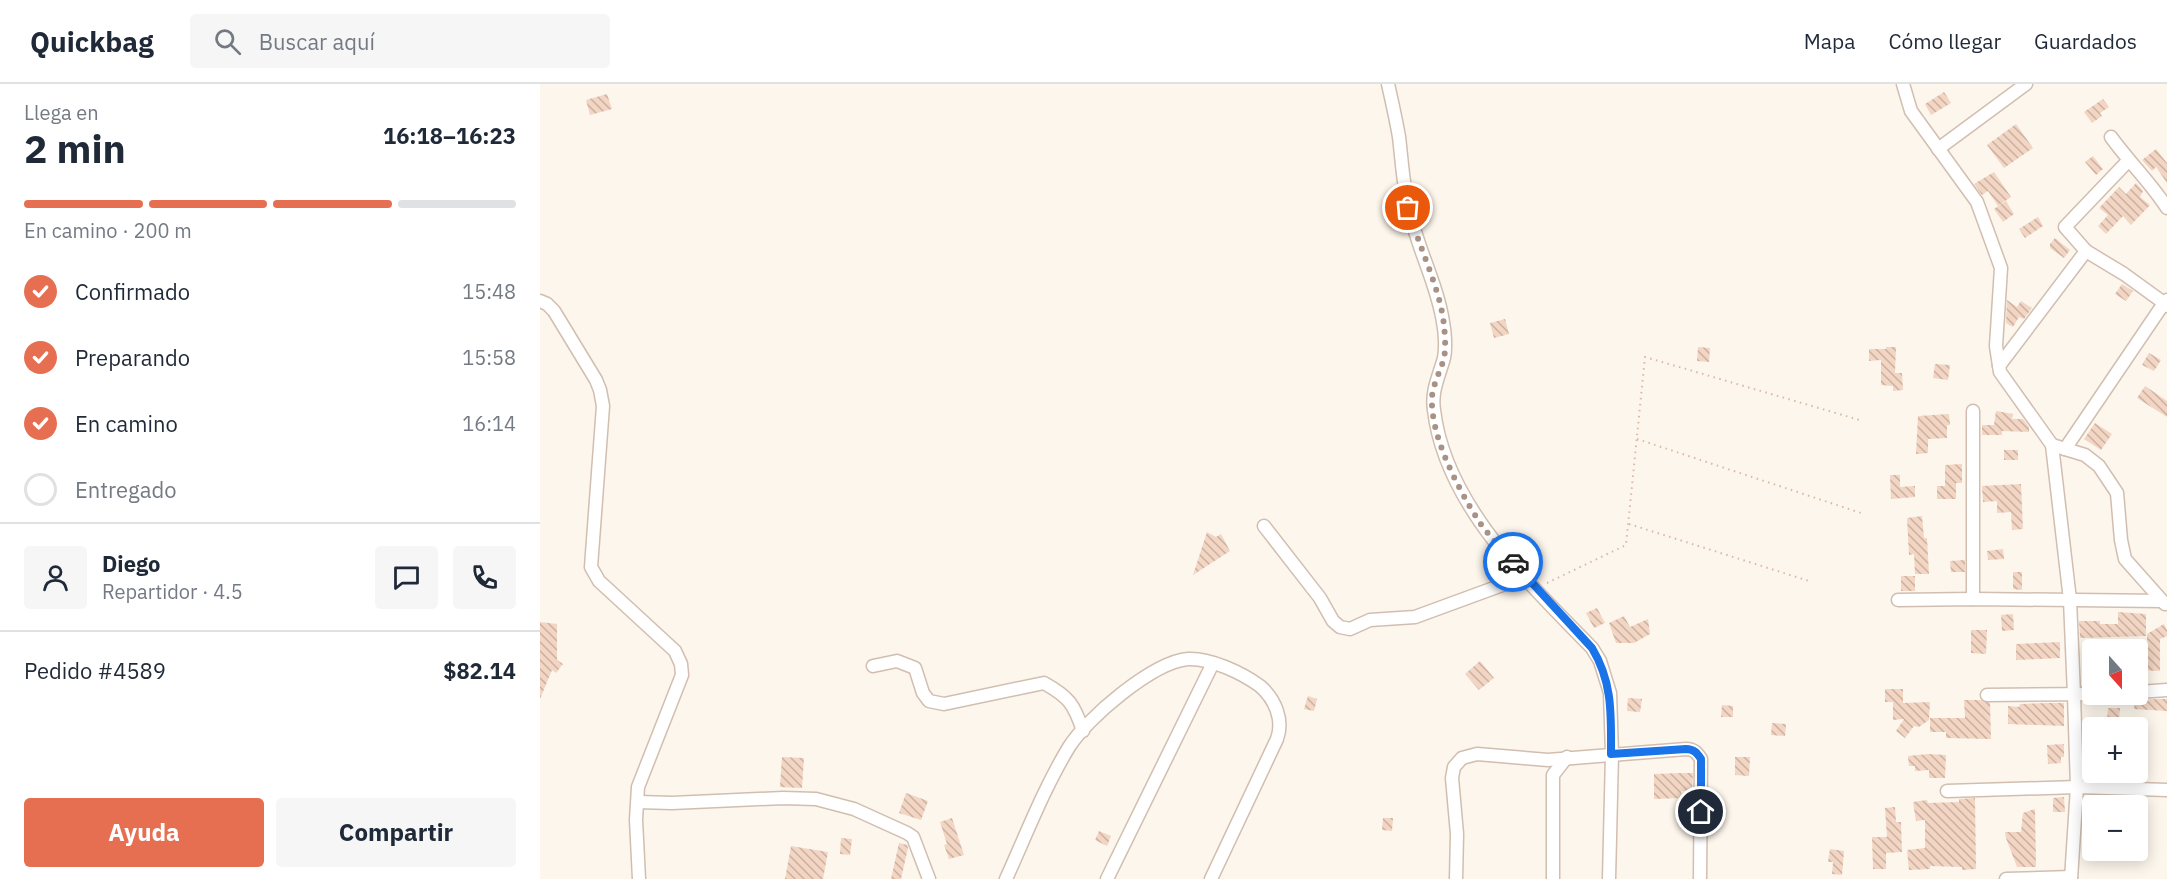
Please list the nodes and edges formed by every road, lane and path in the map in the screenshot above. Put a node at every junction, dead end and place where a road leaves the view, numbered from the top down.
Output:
1 (1388, 84) edge
2 (1903, 84) edge
3 (2026, 84) edge
4 (2111, 137) dead end
5 (1938, 149) junction
6 (2128, 161) junction
7 (2167, 208) edge
8 (2086, 251) junction
9 (540, 301) edge
10 (2166, 303) edge
11 (1999, 366) junction
12 (1973, 411) dead end
13 (1863, 421) dead end
14 (1637, 439) junction
15 (2052, 445) junction
16 (2065, 449) junction
17 (1861, 513) dead end
18 (1628, 524) junction
19 (1264, 526) dead end
20 (1524, 577) junction
21 (1809, 581) dead end
22 (1535, 588) junction
23 (1973, 599) junction
24 (1898, 600) dead end
25 (2070, 600) junction
26 (2165, 604) edge
27 (1213, 663) junction
28 (873, 666) dead end
29 (2167, 690) edge
30 (2148, 691) edge
31 (1987, 694) dead end
32 (2074, 694) junction
33 (2082, 694) edge
34 (1083, 731) junction
35 (1611, 754) junction
36 (1568, 757) junction
37 (2077, 787) junction
38 (1947, 790) dead end
39 (2167, 790) edge
40 (638, 802) junction
41 (2071, 878) edge
42 (639, 879) edge
43 (928, 879) edge
44 (1006, 879) edge
45 (1107, 879) edge
46 (1211, 879) edge
47 (1456, 879) edge
48 (1553, 879) edge
49 (1609, 879) edge
50 (1700, 879) edge
51 (2006, 879) edge

1 - 20 street
2 - 5 street
3 - 5 street
4 - 6 street
5 - 11 street
6 - 7 street
6 - 8 street
8 - 10 street
8 - 11 street
9 - 40 street
10 - 16 street
11 - 15 street
12 - 23 street
13 - 14 path
14 - 17 path
14 - 18 path
15 - 16 street
15 - 25 street
16 - 26 street
18 - 21 path
18 - 22 path
19 - 20 street
20 - 22 street
22 - 35 street
23 - 24 street
23 - 25 street
25 - 26 street
25 - 32 street
27 - 34 street
27 - 45 street
27 - 46 street
28 - 34 street
29 - 30 street
31 - 32 street
32 - 33 street
32 - 37 street
34 - 44 street
35 - 36 street
35 - 49 street
35 - 50 street
36 - 47 street
36 - 48 street
37 - 38 street
37 - 39 street
37 - 41 street
40 - 42 street
40 - 43 street
41 - 51 street

